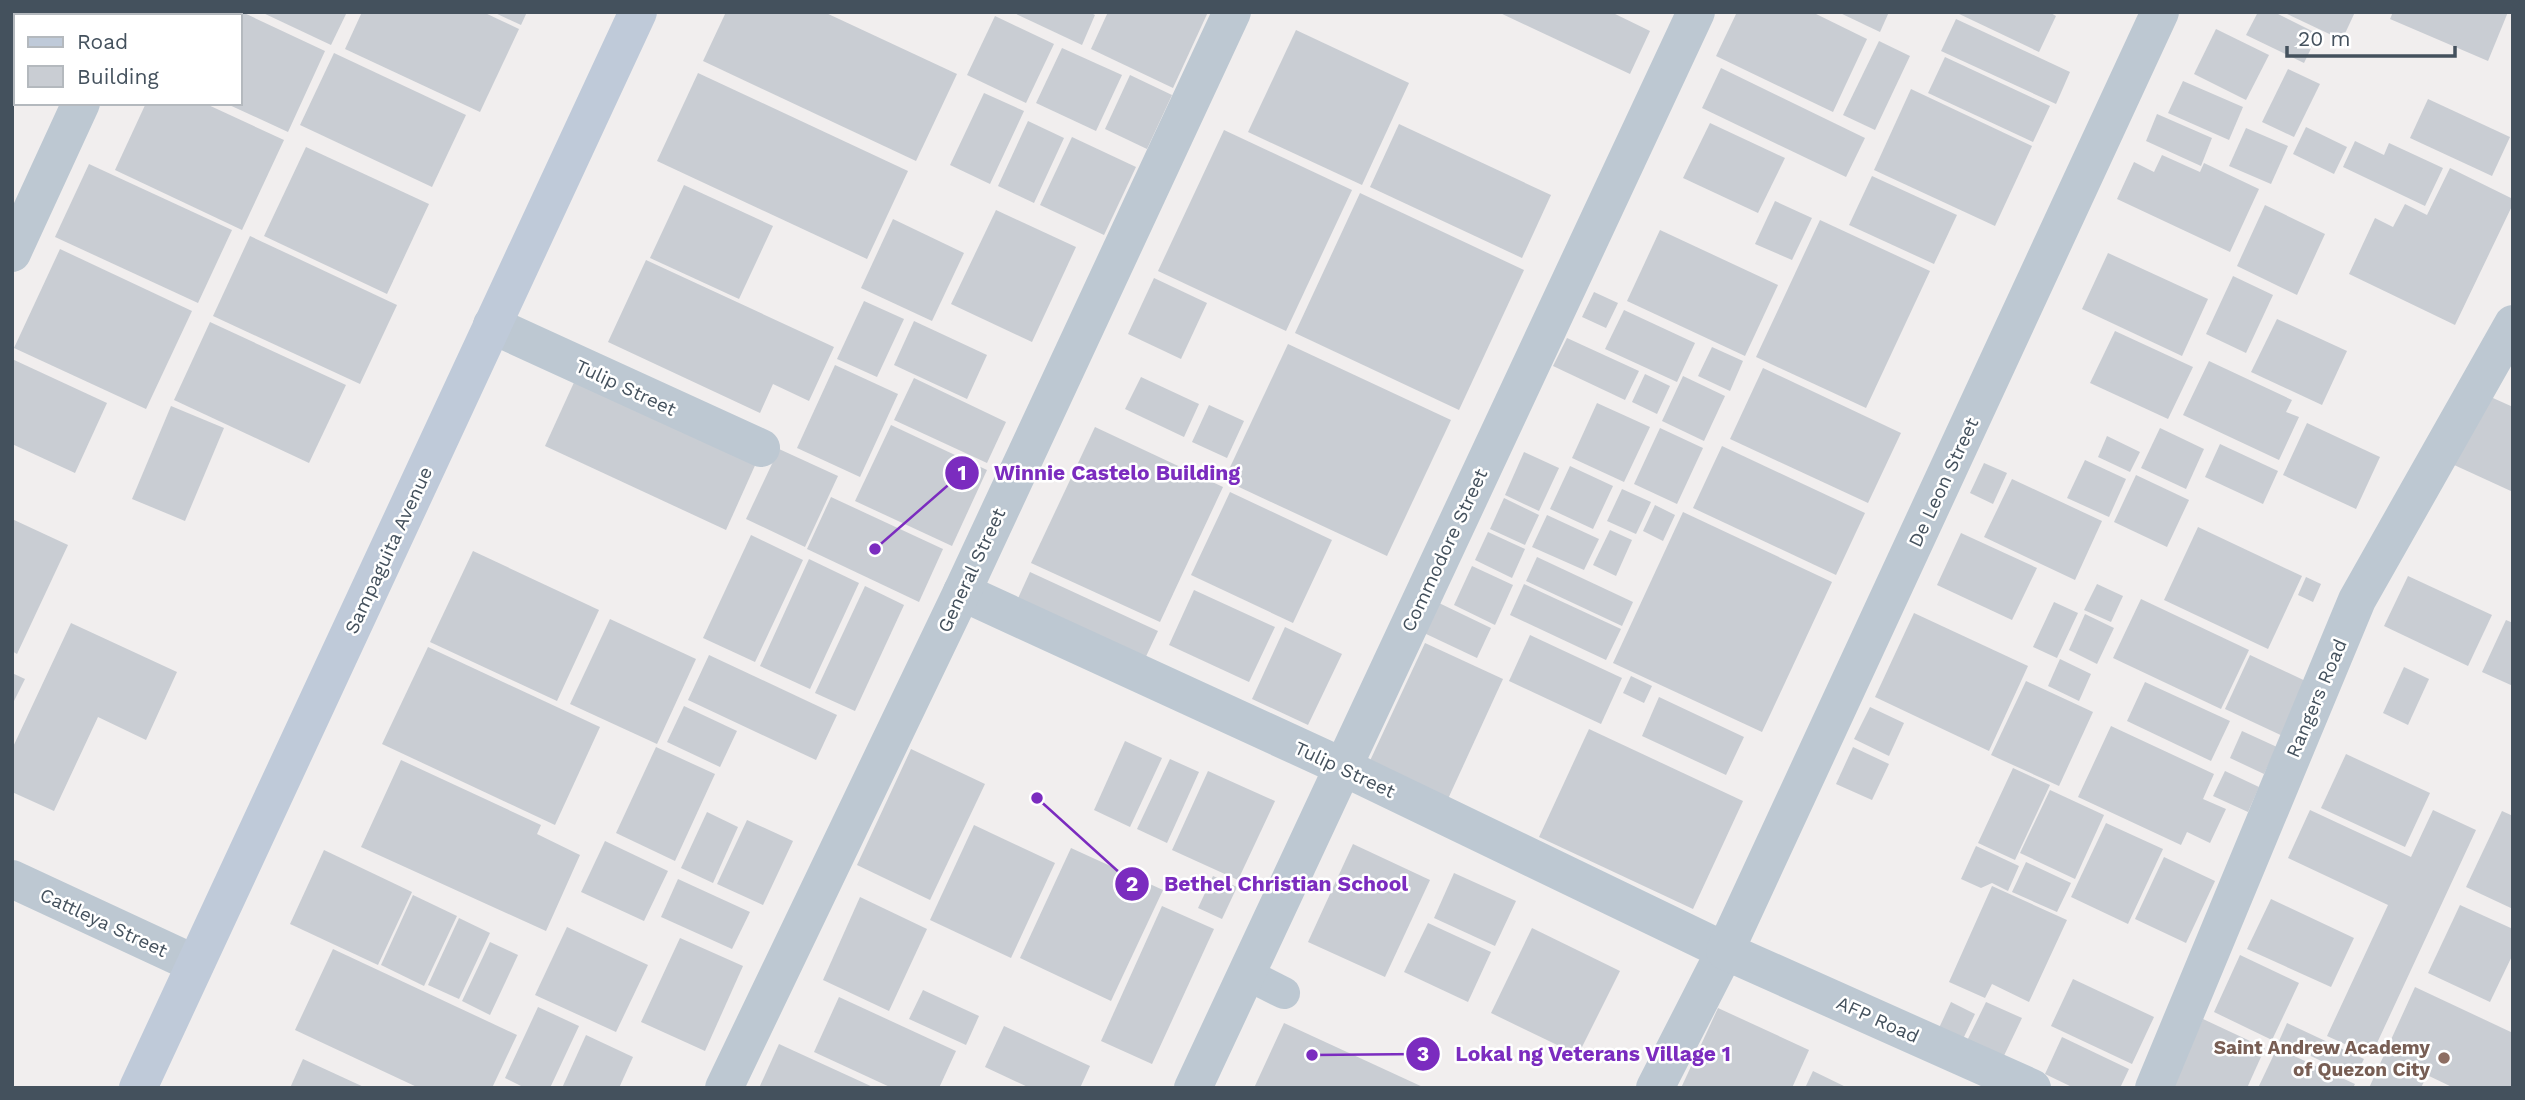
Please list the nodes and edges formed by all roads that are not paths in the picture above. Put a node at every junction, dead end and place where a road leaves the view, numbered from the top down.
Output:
1 (638, 12) edge
2 (1232, 12) edge
3 (1696, 12) edge
4 (2160, 12) edge
5 (79, 105) edge
6 (12, 253) edge
7 (2513, 324) edge
8 (492, 325) junction
9 (761, 448) dead end
10 (962, 592) junction
11 (1343, 767) junction
12 (12, 879) edge
13 (1725, 951) junction
14 (195, 964) junction
15 (1246, 974) junction
16 (1284, 993) dead end
17 (138, 1088) edge
18 (724, 1088) edge
19 (1193, 1088) edge
20 (1655, 1088) edge
21 (2032, 1088) edge
22 (2154, 1088) edge

1 - 8 main road, Sampaguita Avenue
2 - 10 street, General Street
3 - 11 street, Commodore Street
4 - 13 street, De Leon Street
5 - 6 street
7 - 22 street, Rangers Road
8 - 9 street, Tulip Street
8 - 14 main road, Sampaguita Avenue
10 - 11 street, Tulip Street
10 - 18 street, General Street
11 - 13 street, Tulip Street
11 - 15 street, Commodore Street
12 - 14 street, Cattleya Street
13 - 20 street, De Leon Street
13 - 21 street, AFP Road
14 - 17 main road, Sampaguita Avenue
15 - 16 lane
15 - 19 street, Commodore Street

